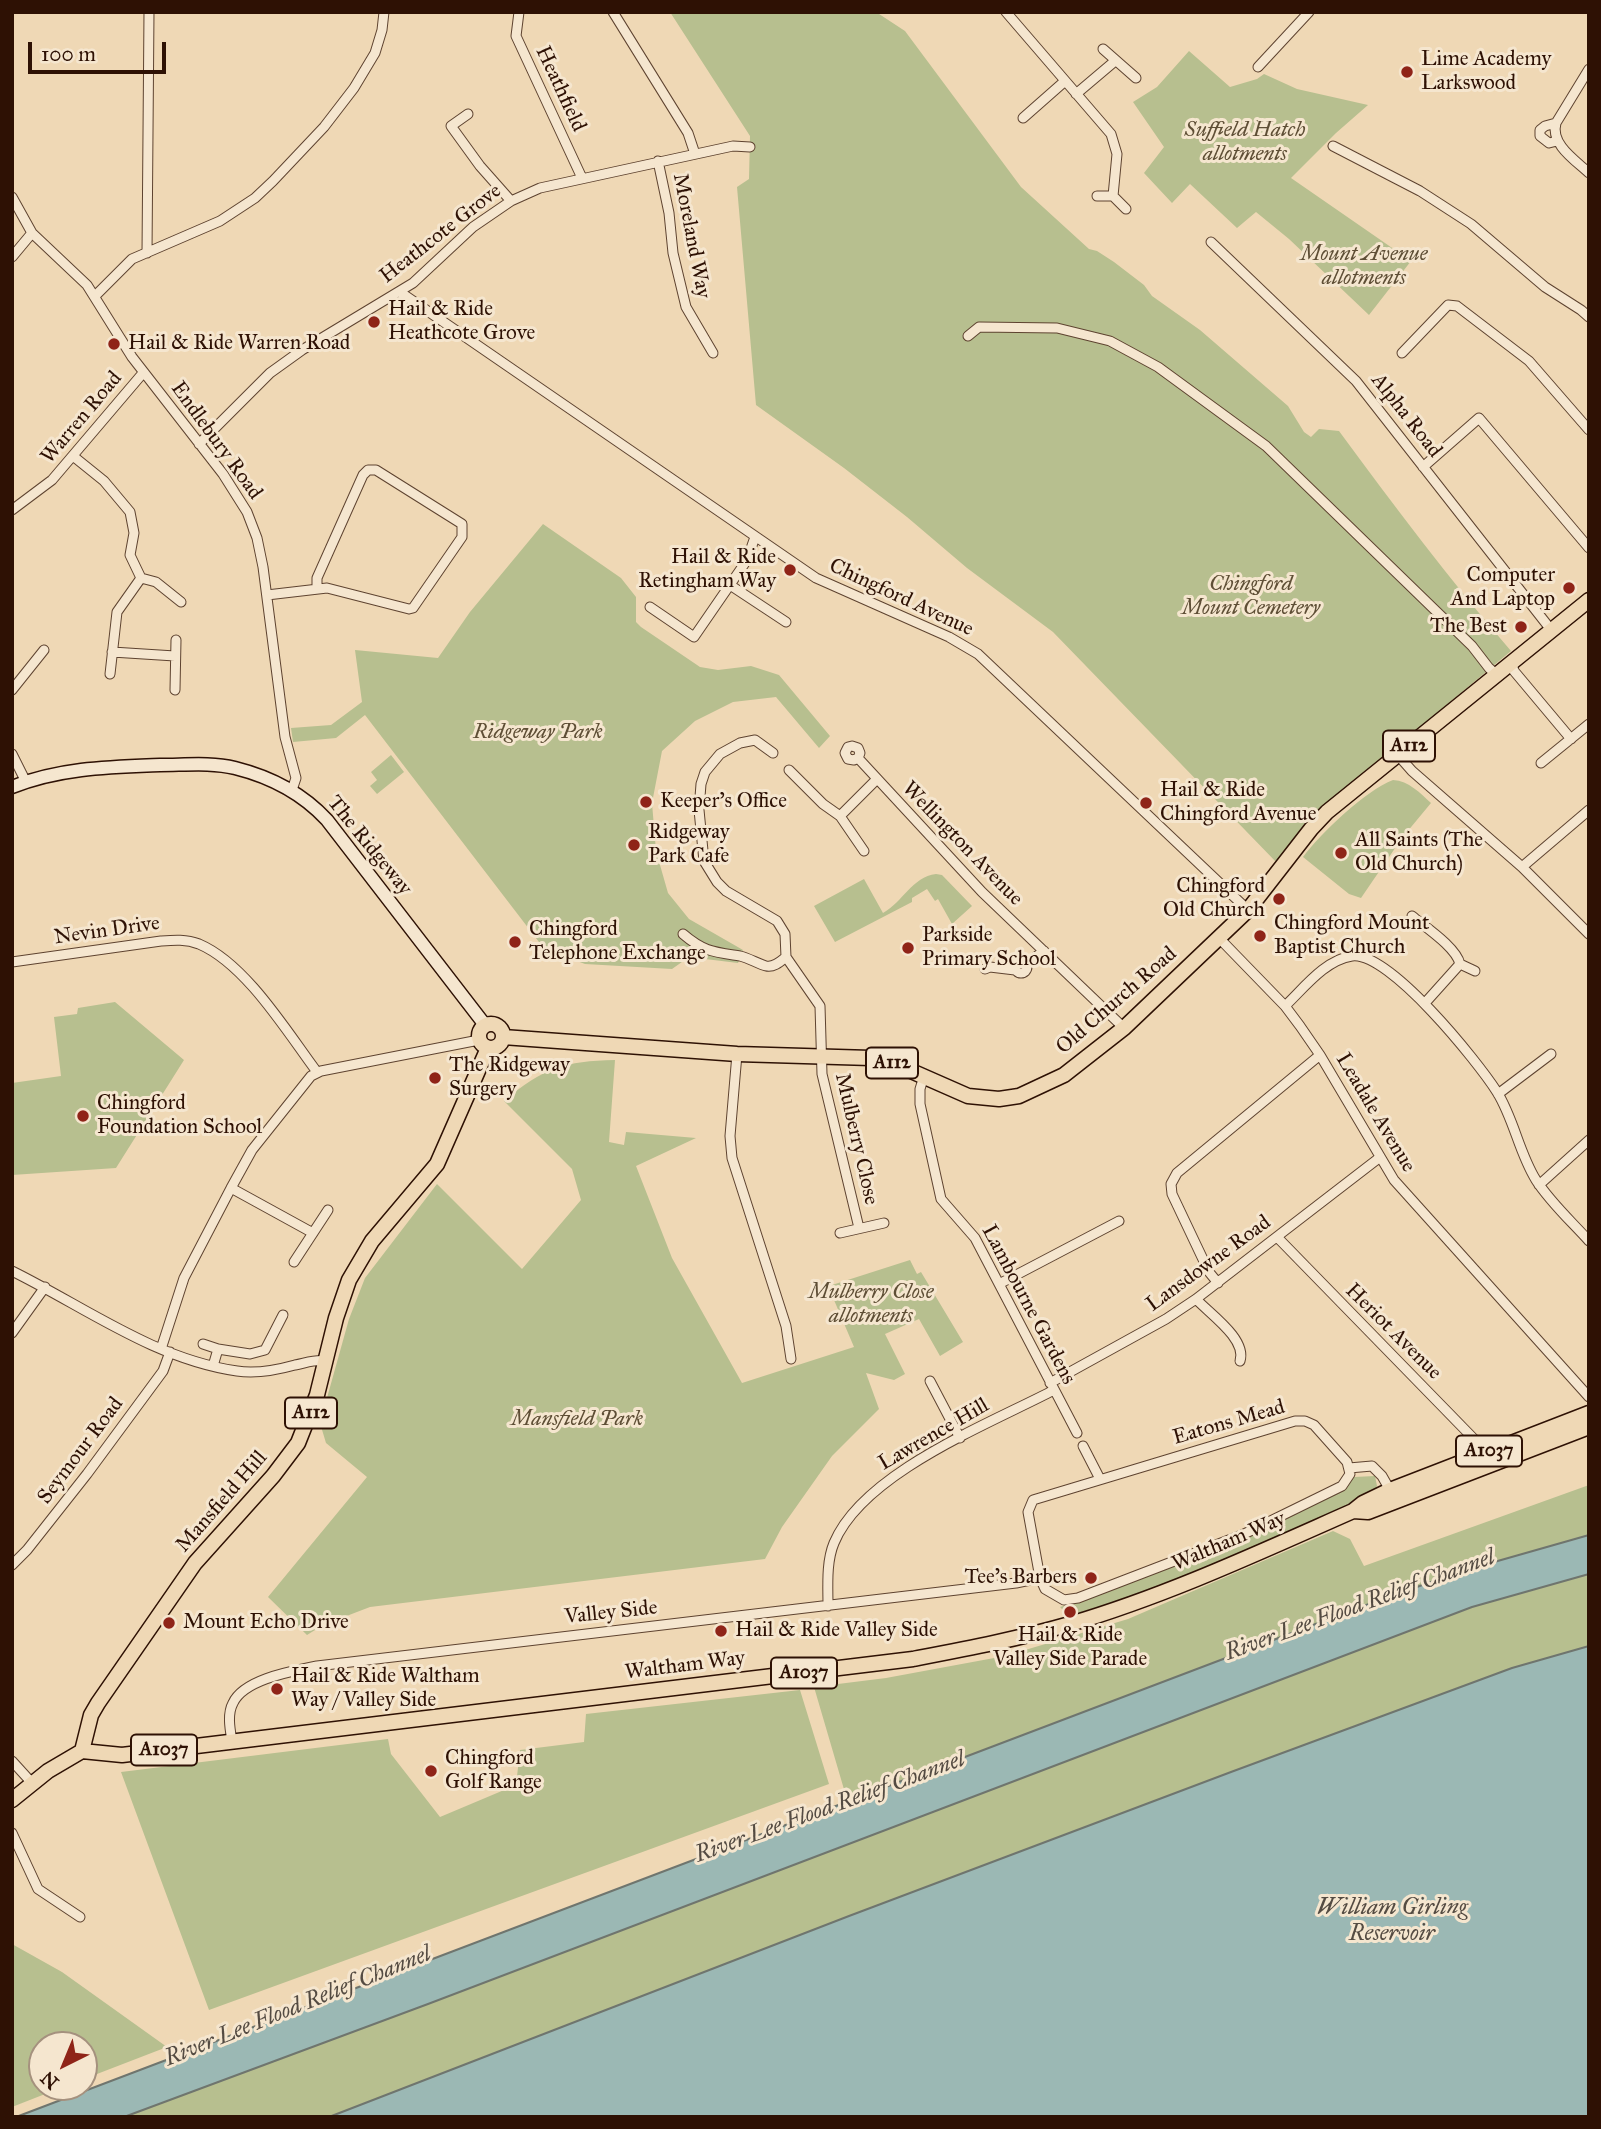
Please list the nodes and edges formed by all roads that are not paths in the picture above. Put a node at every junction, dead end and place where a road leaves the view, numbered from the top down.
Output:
1 (149, 12) edge
2 (384, 12) edge
3 (519, 12) edge
4 (613, 12) edge
5 (1006, 12) edge
6 (1309, 12) edge
7 (1103, 49) dead end
8 (1115, 61) junction
9 (1258, 67) dead end
10 (1589, 69) edge
11 (1136, 78) dead end
12 (1065, 81) junction
13 (1076, 94) junction
14 (468, 114) dead end
15 (1023, 118) dead end
16 (1556, 123) junction
17 (1557, 141) junction
18 (1334, 146) dead end
19 (750, 147) dead end
20 (695, 154) junction
21 (657, 162) junction
22 (1589, 173) edge
23 (582, 178) junction
24 (1097, 196) dead end
25 (1113, 197) junction
26 (12, 198) edge
27 (510, 201) junction
28 (1126, 209) dead end
29 (32, 233) junction
30 (1211, 242) dead end
31 (147, 253) junction
32 (12, 257) edge
33 (400, 292) junction
34 (95, 296) junction
35 (1589, 317) edge
36 (968, 336) dead end
37 (713, 353) dead end
38 (1402, 353) dead end
39 (143, 373) junction
40 (1589, 430) edge
41 (199, 444) junction
42 (73, 456) junction
43 (1423, 467) junction
44 (12, 510) edge
45 (755, 537) junction
46 (1589, 548) edge
47 (141, 578) junction
48 (730, 585) junction
49 (317, 588) junction
50 (267, 595) junction
51 (1589, 600) edge
52 (181, 601) dead end
53 (650, 607) dead end
54 (786, 622) dead end
55 (1552, 631) junction
56 (176, 640) dead end
57 (44, 650) dead end
58 (112, 652) junction
59 (175, 656) junction
60 (1512, 664) junction
61 (110, 674) dead end
62 (1497, 675) junction
63 (12, 690) edge
64 (175, 690) dead end
65 (1589, 724) edge
66 (1572, 739) junction
67 (773, 753) dead end
68 (12, 754) edge
69 (1398, 754) junction
70 (858, 758) dead end
71 (1541, 763) dead end
72 (789, 771) dead end
73 (877, 779) junction
74 (26, 782) junction
75 (12, 787) edge
76 (292, 790) junction
77 (1589, 810) edge
78 (840, 816) junction
79 (864, 851) dead end
80 (1522, 867) junction
81 (1248, 910) junction
82 (1412, 916) dead end
83 (683, 934) dead end
84 (1589, 934) edge
85 (1219, 938) junction
86 (1044, 951) junction
87 (786, 957) junction
88 (12, 962) edge
89 (1460, 964) junction
90 (985, 969) dead end
91 (1475, 971) dead end
92 (1424, 1003) junction
93 (1285, 1006) junction
94 (485, 1025) junction
95 (1124, 1028) junction
96 (503, 1037) junction
97 (484, 1044) junction
98 (737, 1054) junction
99 (1551, 1054) dead end
100 (1320, 1055) junction
101 (820, 1057) junction
102 (317, 1072) junction
103 (924, 1076) junction
104 (1498, 1094) junction
105 (1589, 1140) edge
106 (1379, 1158) junction
107 (1539, 1185) junction
108 (231, 1188) junction
109 (328, 1210) dead end
110 (1119, 1221) dead end
111 (884, 1223) dead end
112 (859, 1228) junction
113 (313, 1233) junction
114 (840, 1233) dead end
115 (1277, 1237) junction
116 (1589, 1241) edge
117 (294, 1262) dead end
118 (12, 1271) edge
119 (1218, 1283) junction
120 (999, 1284) junction
121 (45, 1287) junction
122 (1196, 1299) junction
123 (283, 1315) dead end
124 (12, 1333) edge
125 (203, 1344) dead end
126 (218, 1349) junction
127 (166, 1351) junction
128 (791, 1359) dead end
129 (327, 1361) junction
130 (1240, 1361) dead end
131 (213, 1366) junction
132 (930, 1381) dead end
133 (1052, 1387) junction
134 (1589, 1397) edge
135 (1589, 1413) edge
136 (1589, 1427) edge
137 (1077, 1433) dead end
138 (960, 1438) junction
139 (1540, 1438) junction
140 (1083, 1446) dead end
141 (1482, 1454) junction
142 (1349, 1468) junction
143 (1100, 1479) junction
144 (1392, 1496) junction
145 (12, 1566) edge
146 (1040, 1578) junction
147 (828, 1606) junction
148 (232, 1741) junction
149 (82, 1751) junction
150 (12, 1760) edge
151 (32, 1783) junction
152 (12, 1800) edge
153 (12, 1833) edge
154 (80, 1917) dead end

1 - 31 street
2 - 31 street
3 - 23 street, Heathfield
4 - 20 street
5 - 12 street
6 - 9 street
7 - 8 street
8 - 11 street
8 - 13 street
10 - 16 street
12 - 13 street
12 - 15 street
13 - 25 street
14 - 27 street
16 - 17 street
16 - 17 street
17 - 22 street
18 - 35 street
19 - 20 street, Heathcote Grove
20 - 21 street, Heathcote Grove
21 - 23 street, Heathcote Grove
21 - 37 street, Moreland Way
23 - 27 street, Heathcote Grove
24 - 25 street
25 - 28 street
26 - 29 street, Endlebury Road
27 - 33 street, Heathcote Grove
29 - 32 street
29 - 34 street, Endlebury Road
30 - 43 street, Alpha Road
31 - 34 street
33 - 41 street, Heathcote Grove
33 - 45 street, Chingford Avenue
34 - 39 street, Endlebury Road
36 - 62 street
38 - 40 street
39 - 41 street, Endlebury Road
39 - 42 street, Warren Road
41 - 50 street, Endlebury Road
42 - 44 street, Warren Road
42 - 47 street
43 - 46 street
43 - 55 street, Alpha Road
45 - 48 street
45 - 81 street, Chingford Avenue
47 - 52 street
47 - 58 street
48 - 53 street
48 - 54 street
49 - 49 street
49 - 50 street
50 - 76 street, Endlebury Road
51 - 55 main road, Old Church Road / A112
55 - 60 main road, Old Church Road / A112
56 - 59 street
57 - 63 street
58 - 59 street
58 - 61 street
59 - 64 street
60 - 62 main road, Old Church Road / A112
60 - 66 street
62 - 69 main road, Old Church Road / A112
65 - 66 street
66 - 71 street
67 - 87 street
68 - 74 street
69 - 80 street
69 - 81 main road, Old Church Road / A112
70 - 73 street, Wellington Avenue
72 - 78 street
73 - 78 street
73 - 86 street, Wellington Avenue
74 - 75 main road, The Ridgeway
74 - 76 main road, The Ridgeway
76 - 94 main road, The Ridgeway
77 - 80 street
78 - 79 street
80 - 84 street
81 - 85 main road, Old Church Road / A112
82 - 89 street
83 - 87 street
85 - 93 street, Leadale Avenue
85 - 95 main road, Old Church Road / A112
86 - 90 street
86 - 95 street, Wellington Avenue
87 - 101 street, Mulberry Close
88 - 102 street, Nevin Drive
89 - 91 street
89 - 92 street
92 - 93 street
92 - 104 street
93 - 100 street, Leadale Avenue
94 - 96 main road, Old Church Road / A112
94 - 97 main road, A112
95 - 103 main road, Old Church Road / A112
96 - 97 main road
96 - 98 main road, Old Church Road / A112
97 - 102 street
97 - 129 main road, Mansfield Hill / A112
98 - 101 main road, Old Church Road / A112
98 - 128 street
99 - 104 street
100 - 106 street, Leadale Avenue
100 - 119 street
101 - 103 main road, Old Church Road / A112
101 - 112 street, Mulberry Close
102 - 108 street, Seymour Road
103 - 120 street, Lambourne Gardens
104 - 107 street
105 - 107 street
106 - 115 street, Lansdowne Road
106 - 134 street, Leadale Avenue
107 - 116 street
108 - 113 street
108 - 127 street, Seymour Road
109 - 113 street
110 - 120 street
111 - 112 street, Mulberry Close
112 - 114 street, Mulberry Close
113 - 117 street
115 - 119 street, Lansdowne Road
115 - 141 street, Heriot Avenue
118 - 121 street
119 - 122 street, Lansdowne Road
120 - 133 street, Lambourne Gardens
121 - 124 street
121 - 127 street
122 - 130 street
122 - 133 street, Lansdowne Road
123 - 126 street
125 - 126 street
126 - 131 street
127 - 131 street
127 - 145 street, Seymour Road
129 - 131 street
129 - 149 main road, Mansfield Hill / A112
132 - 138 street
133 - 137 street, Lambourne Gardens
133 - 138 street, Lawrence Hill
135 - 139 main road, Waltham Way / A1037
136 - 139 main road, Waltham Way / A1037
138 - 147 street, Lawrence Hill
139 - 141 main road, Waltham Way / A1037
139 - 144 main road, Waltham Way / A1037
140 - 143 street
141 - 144 main road, Waltham Way / A1037
142 - 143 street, Eatons Mead
142 - 144 street
142 - 146 street
143 - 146 street, Eatons Mead
144 - 148 main road, Waltham Way / A1037
146 - 147 street, Valley Side
147 - 148 street, Valley Side
148 - 149 main road, Waltham Way / A1037
149 - 151 main road
150 - 151 street
151 - 152 main road
153 - 154 street

